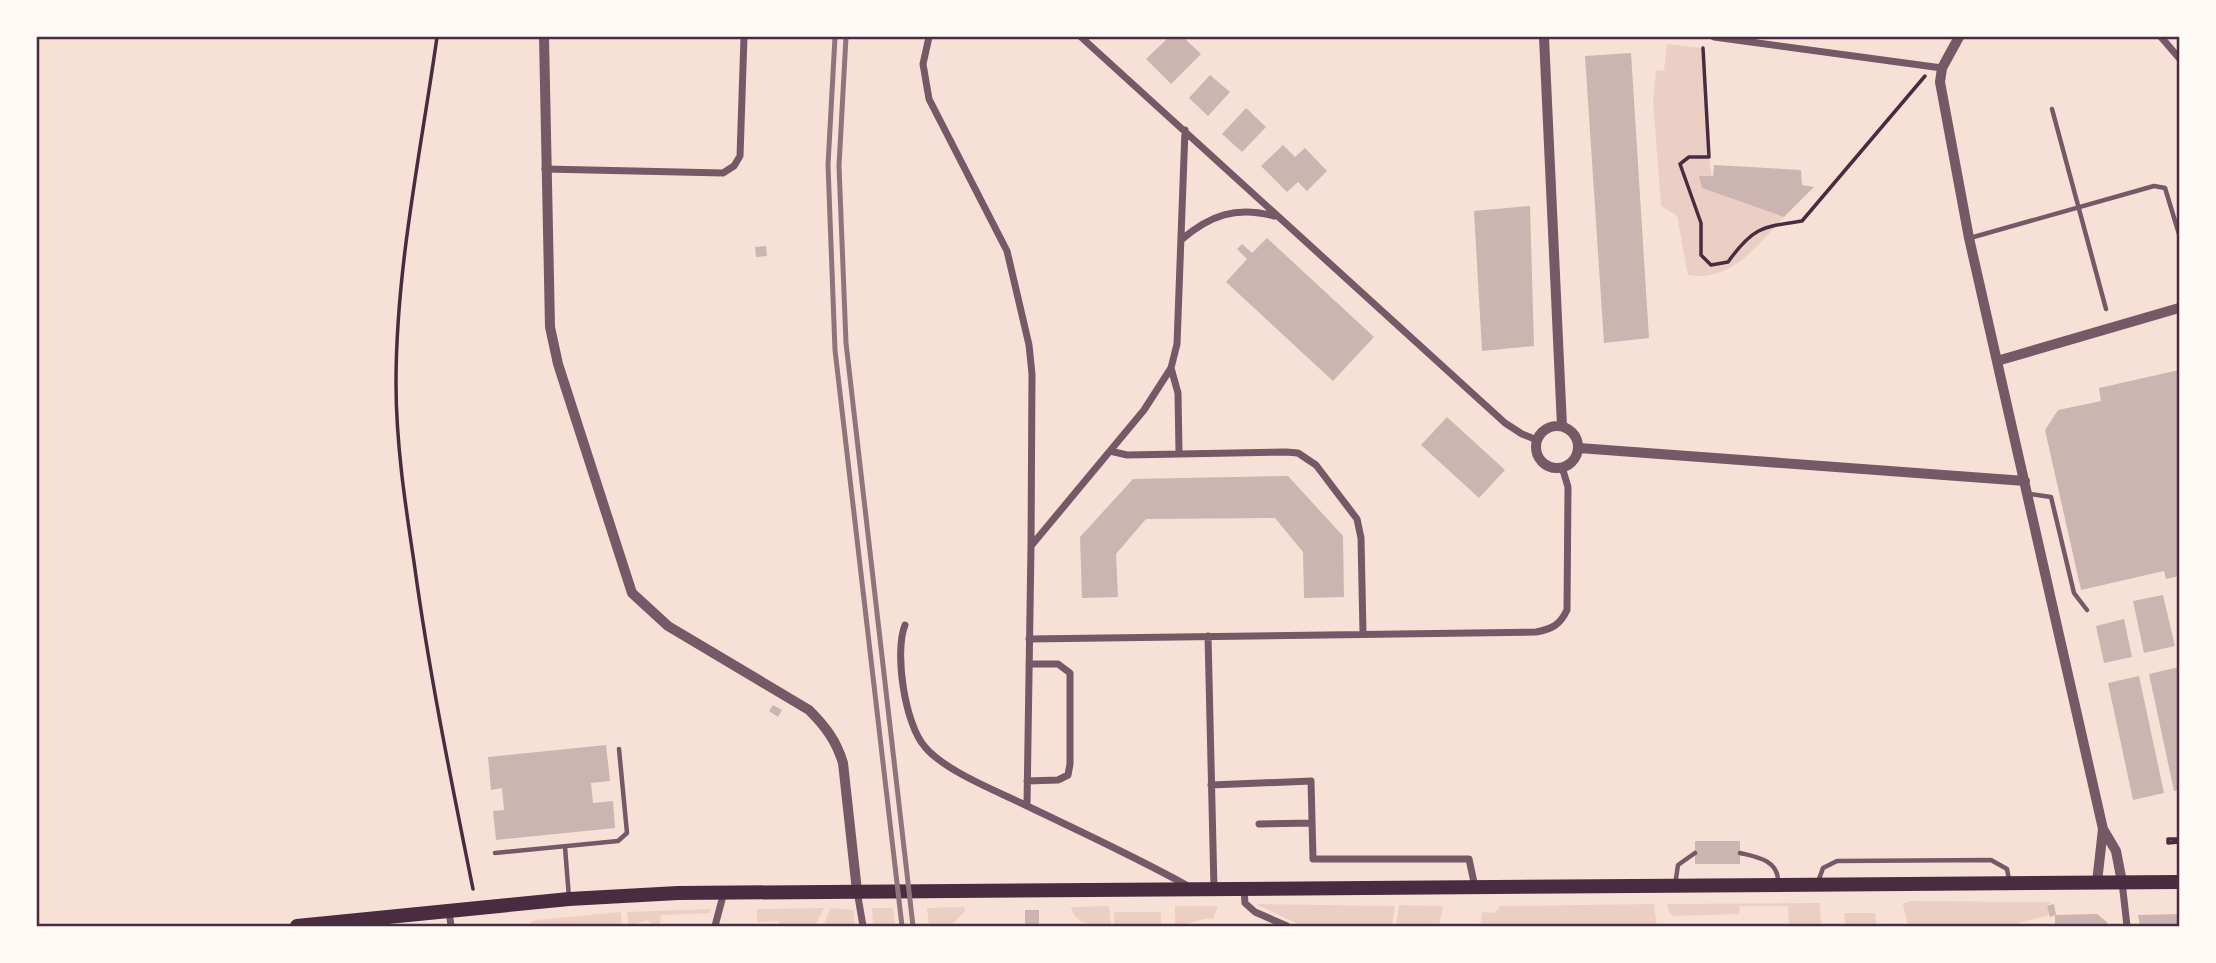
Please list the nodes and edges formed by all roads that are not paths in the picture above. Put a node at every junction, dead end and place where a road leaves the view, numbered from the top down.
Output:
1 (544, 37) edge
2 (744, 37) edge
3 (929, 37) edge
4 (1081, 37) edge
5 (1544, 37) edge
6 (1714, 37) edge
7 (1959, 37) edge
8 (2162, 37) edge
9 (2179, 58) edge
10 (1937, 67) junction
11 (2052, 109) dead end
12 (1185, 130) junction
13 (545, 169) junction
14 (2078, 208) junction
15 (1275, 216) junction
16 (2179, 234) edge
17 (1969, 238) junction
18 (1181, 240) junction
19 (2179, 308) edge
20 (2106, 309) dead end
21 (1997, 361) junction
22 (1171, 368) junction
23 (1562, 426) junction
24 (1537, 440) junction
25 (1579, 448) junction
26 (1110, 451) junction
27 (1179, 453) junction
28 (1562, 467) junction
29 (2025, 481) junction
30 (2028, 493) junction
31 (1031, 546) junction
32 (2087, 610) dead end
33 (905, 625) dead end
34 (1363, 633) junction
35 (1208, 636) junction
36 (1030, 639) junction
37 (1029, 664) junction
38 (619, 749) dead end
39 (1027, 781) junction
40 (1211, 785) junction
41 (1027, 806) junction
42 (1312, 823) junction
43 (1259, 824) dead end
44 (2103, 829) junction
45 (565, 846) junction
46 (495, 853) dead end
47 (1695, 853) dead end
48 (1740, 853) dead end
49 (2097, 882) junction
50 (2122, 882) junction
51 (2179, 882) edge
52 (2010, 884) junction
53 (1778, 885) junction
54 (1818, 885) junction
55 (1675, 886) junction
56 (1475, 887) junction
57 (1193, 888) junction
58 (1214, 889) junction
59 (1244, 889) junction
60 (863, 891) junction
61 (724, 892) junction
62 (569, 899) junction
63 (449, 911) junction
64 (297, 926) edge
65 (451, 926) edge
66 (715, 926) edge
67 (863, 926) edge
68 (1287, 926) edge
69 (2127, 926) edge

1 - 13 street
2 - 13 street
3 - 31 street
4 - 12 street
5 - 23 street
6 - 10 street
7 - 10 street
8 - 9 street
10 - 17 street
11 - 14 lane
12 - 15 street
12 - 18 street
13 - 60 street
14 - 16 lane
14 - 17 lane
14 - 20 lane
15 - 18 street
15 - 24 street
17 - 21 street
18 - 22 street
19 - 21 street
21 - 29 street
22 - 26 street
22 - 27 street
23 - 24 street
23 - 25 street
24 - 28 street
25 - 28 street
25 - 29 street
26 - 27 street
26 - 31 street
27 - 34 street
28 - 34 street
29 - 30 street
30 - 32 lane
30 - 44 street
31 - 36 street
33 - 41 street
34 - 35 street
35 - 36 street
35 - 40 street
36 - 37 street
37 - 39 street
37 - 39 street
38 - 45 lane
39 - 41 street
40 - 42 street
40 - 58 street
41 - 57 street
42 - 43 street
42 - 56 street
44 - 49 street
44 - 50 street
45 - 46 lane
45 - 62 lane
47 - 55 lane
48 - 53 lane
49 - 50 main road
49 - 52 main road
50 - 51 main road
50 - 69 street
52 - 54 main road
52 - 54 lane
53 - 54 main road
53 - 55 main road
55 - 56 main road
56 - 59 main road
57 - 58 main road
57 - 60 main road
58 - 59 main road
59 - 68 street
60 - 61 main road
60 - 67 street
61 - 62 main road
61 - 66 street
62 - 63 main road
63 - 64 main road
63 - 65 street

